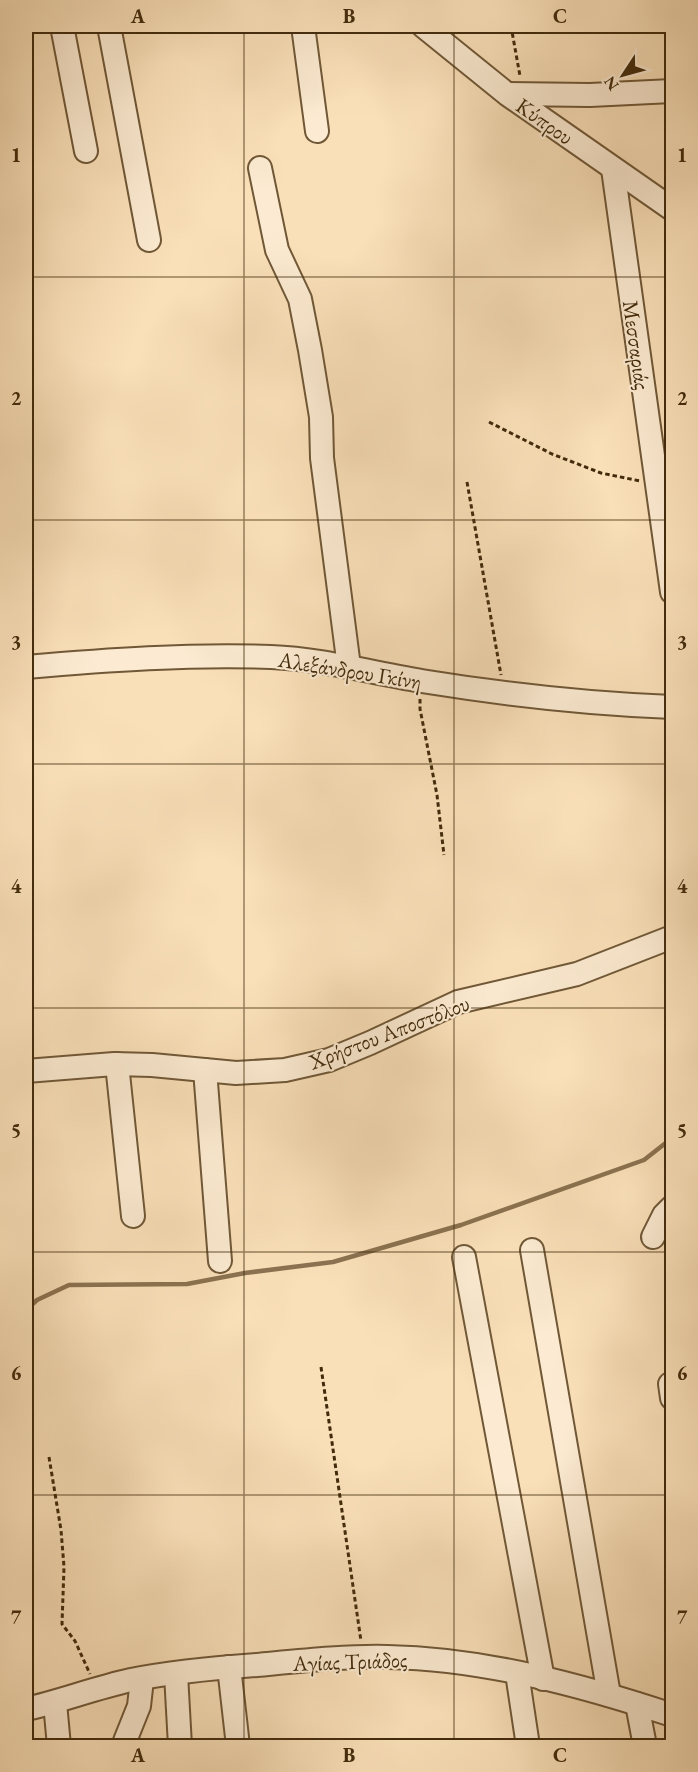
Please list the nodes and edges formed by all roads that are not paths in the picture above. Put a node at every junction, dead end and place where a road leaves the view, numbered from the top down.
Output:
1 (63, 26) edge
2 (109, 26) edge
3 (303, 26) edge
4 (423, 26) edge
5 (672, 91) edge
6 (515, 95) junction
7 (317, 131) dead end
8 (86, 151) dead end
9 (261, 168) dead end
10 (613, 169) junction
11 (672, 208) edge
12 (149, 240) dead end
13 (672, 592) edge
14 (26, 667) edge
15 (349, 667) junction
16 (672, 707) edge
17 (672, 937) edge
18 (117, 1064) junction
19 (205, 1070) junction
20 (26, 1071) edge
21 (672, 1207) edge
22 (133, 1216) dead end
23 (653, 1237) dead end
24 (532, 1250) dead end
25 (464, 1257) dead end
26 (220, 1262) dead end
27 (229, 1667) junction
28 (517, 1673) junction
29 (176, 1674) junction
30 (142, 1679) junction
31 (543, 1679) junction
32 (609, 1695) junction
33 (55, 1703) junction
34 (637, 1704) junction
35 (26, 1709) edge
36 (672, 1714) edge
37 (125, 1742) dead end
38 (59, 1746) edge
39 (180, 1746) edge
40 (238, 1746) edge
41 (528, 1746) edge
42 (645, 1746) edge

1 - 8 street
2 - 12 street
3 - 7 street
4 - 6 street, Κύπρου
5 - 6 street
6 - 10 street, Κύπρου
9 - 15 street
10 - 11 street, Κύπρου
10 - 13 street, Μεσσαριάς
14 - 15 street, Αλεξάνδρου Γκίνη
15 - 16 street, Αλεξάνδρου Γκίνη
17 - 19 street, Χρήστου Αποστόλου
18 - 19 street, Χρήστου Αποστόλου
18 - 20 street, Χρήστου Αποστόλου
18 - 22 street
19 - 26 street
21 - 23 street
24 - 32 street
25 - 31 street
27 - 28 street, Αγίας Τριάδος
27 - 29 street, Αγίας Τριάδος
27 - 40 street
28 - 31 street, Αγίας Τριάδος
28 - 41 street
29 - 30 street, Αγίας Τριάδος
29 - 39 street
30 - 33 street, Αγίας Τριάδος
30 - 37 street
31 - 32 street, Αγίας Τριάδος
32 - 34 street, Αγίας Τριάδος
33 - 35 street, Αγίας Τριάδος
33 - 38 street
34 - 36 street, Αγίας Τριάδος
34 - 42 street

